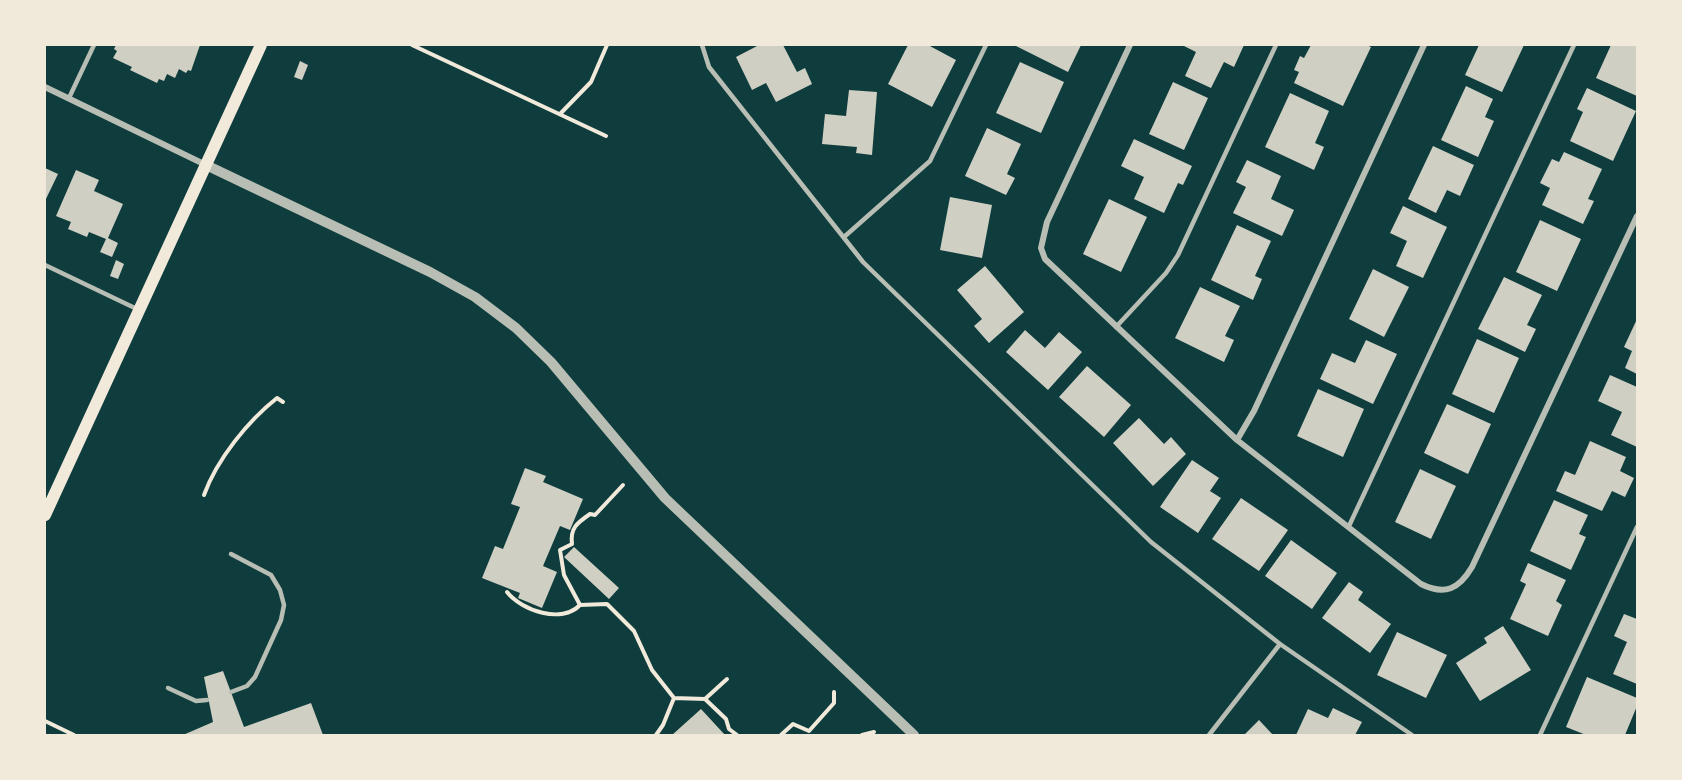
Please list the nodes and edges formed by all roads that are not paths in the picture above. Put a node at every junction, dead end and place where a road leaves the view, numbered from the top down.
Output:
1 (94, 45) edge
2 (261, 45) edge
3 (702, 45) edge
4 (986, 45) edge
5 (1130, 45) edge
6 (1276, 45) edge
7 (1425, 45) edge
8 (1574, 45) edge
9 (45, 87) edge
10 (69, 98) junction
11 (206, 165) junction
12 (1637, 216) edge
13 (844, 237) junction
14 (45, 265) edge
15 (139, 310) junction
16 (1116, 327) junction
17 (1237, 440) junction
18 (45, 515) edge
19 (1349, 526) junction
20 (1637, 527) edge
21 (231, 554) dead end
22 (1280, 644) junction
23 (168, 688) dead end
24 (231, 692) dead end
25 (207, 700) dead end
26 (914, 735) edge
27 (1209, 735) edge
28 (1412, 735) edge
29 (1540, 735) edge

1 - 10 lane
2 - 11 main road
3 - 13 lane
4 - 13 lane
5 - 16 street
6 - 16 lane
7 - 17 street
8 - 19 lane
9 - 10 street
10 - 11 street
11 - 15 main road
11 - 26 street
12 - 19 street
13 - 22 lane
14 - 15 lane
15 - 18 main road
16 - 17 street
17 - 19 street
20 - 29 lane
21 - 24 lane
22 - 27 lane
22 - 28 lane
23 - 25 lane

